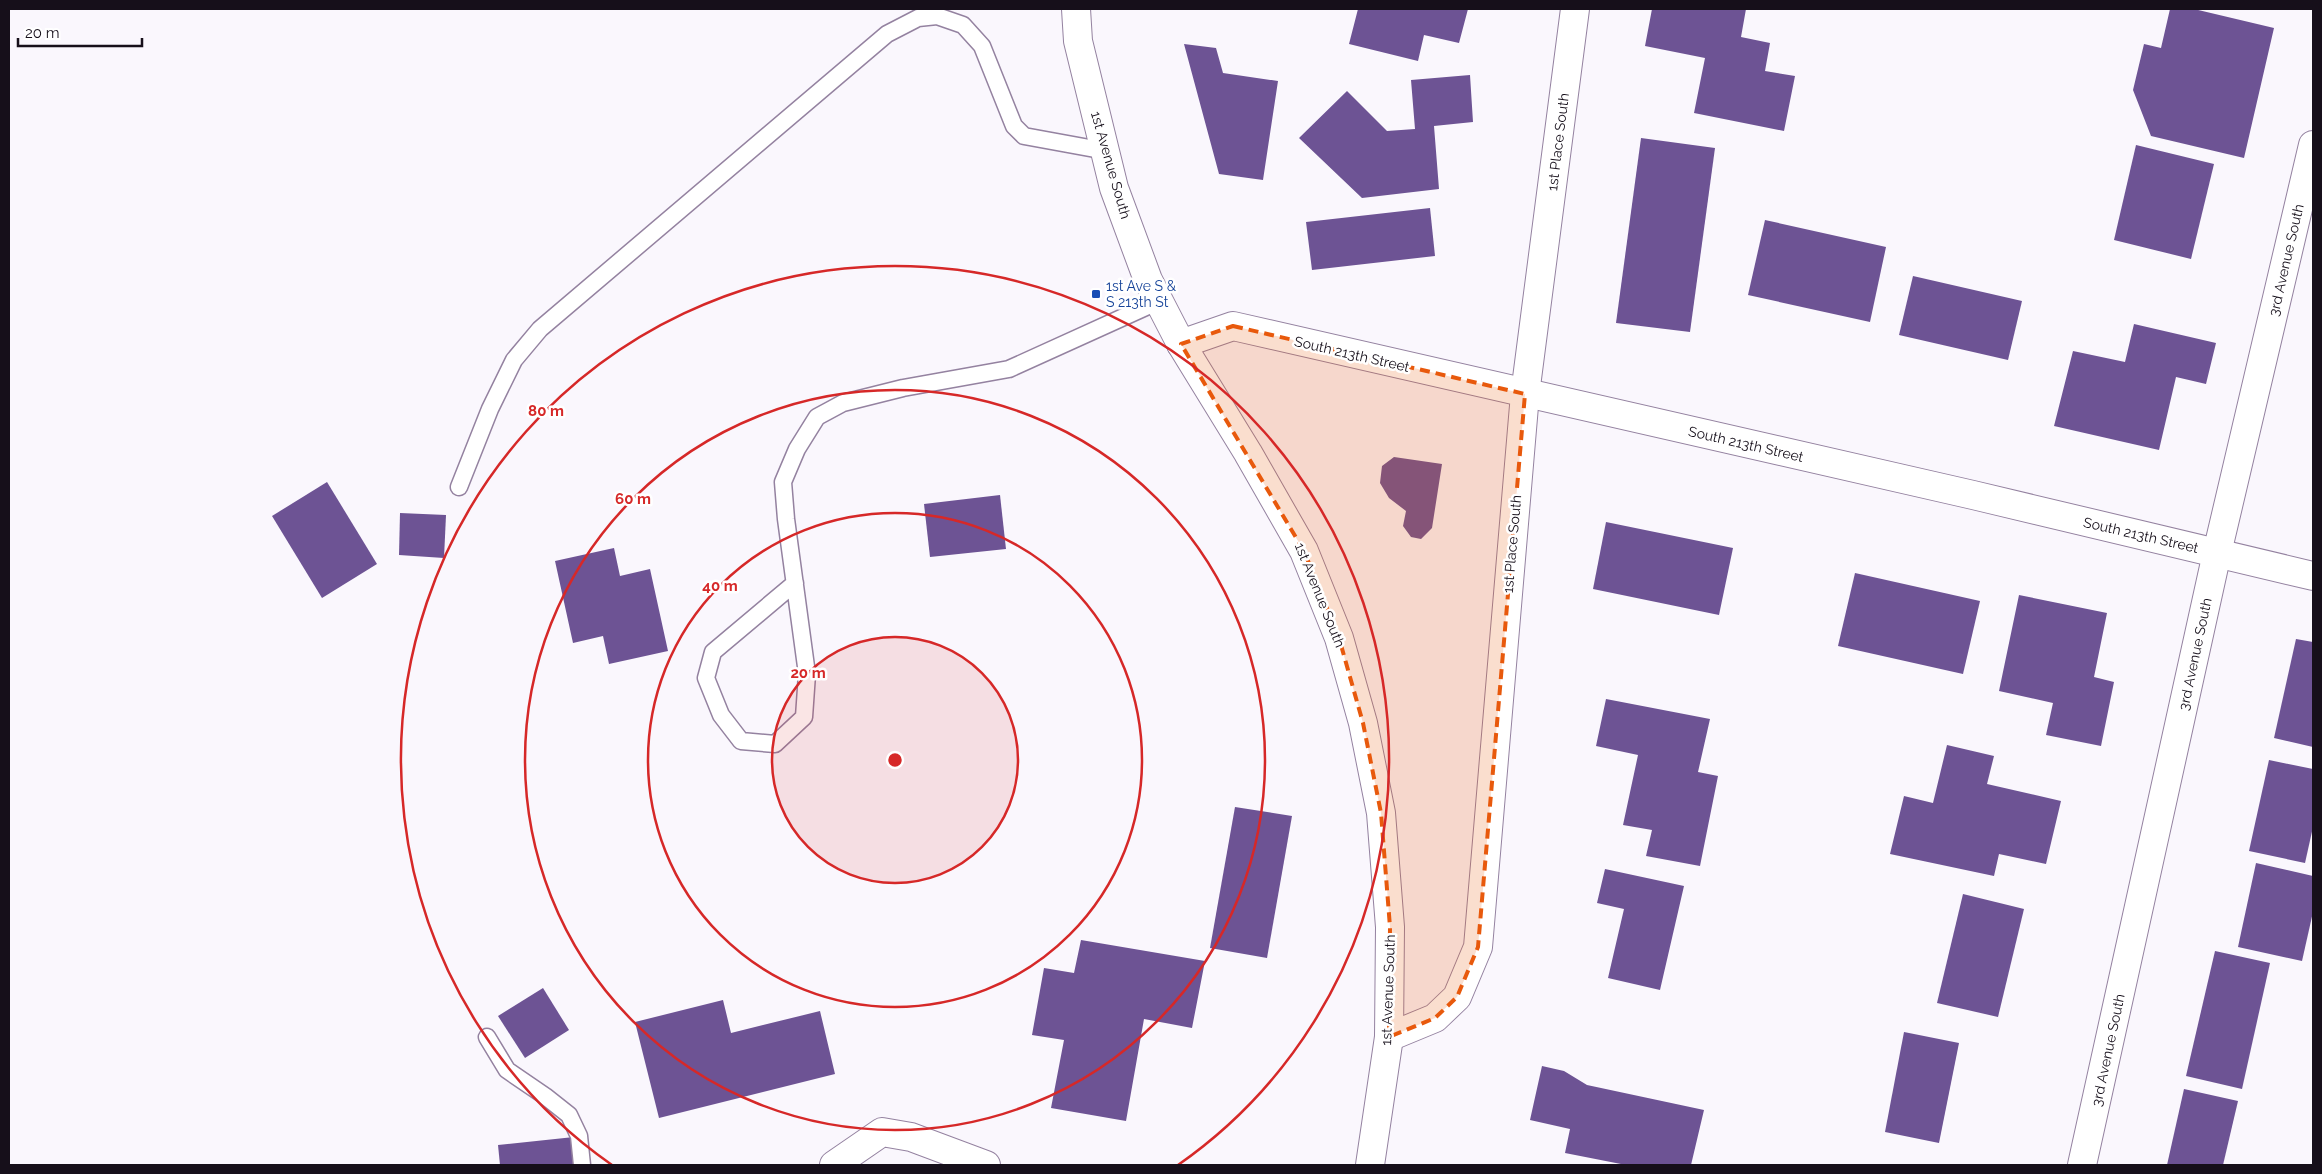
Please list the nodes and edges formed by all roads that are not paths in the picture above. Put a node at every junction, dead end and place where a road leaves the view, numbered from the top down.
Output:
1 (1076, 9) edge
2 (1575, 9) edge
3 (2313, 144) edge
4 (1106, 151) junction
5 (1159, 301) junction
6 (1181, 344) junction
7 (1525, 394) junction
8 (459, 487) dead end
9 (2217, 553) junction
10 (2313, 576) edge
11 (795, 584) junction
12 (1389, 1037) junction
13 (488, 1038) dead end
14 (582, 1165) edge
15 (834, 1165) edge
16 (986, 1165) edge
17 (1370, 1165) edge
18 (2082, 1165) edge

1 - 4 street, 1st Avenue South
2 - 7 street, 1st Place South
3 - 9 street, 3rd Avenue South
4 - 5 street, 1st Avenue South
4 - 8 lane
5 - 6 street, 1st Avenue South
5 - 11 lane
6 - 7 street, South 213th Street
6 - 12 street, 1st Avenue South
7 - 9 street, South 213th Street
7 - 12 street, 1st Place South
9 - 10 street, South 213th Street
9 - 18 street, 3rd Avenue South
11 - 11 lane
12 - 17 street, 1st Avenue South
13 - 14 lane
15 - 16 street

